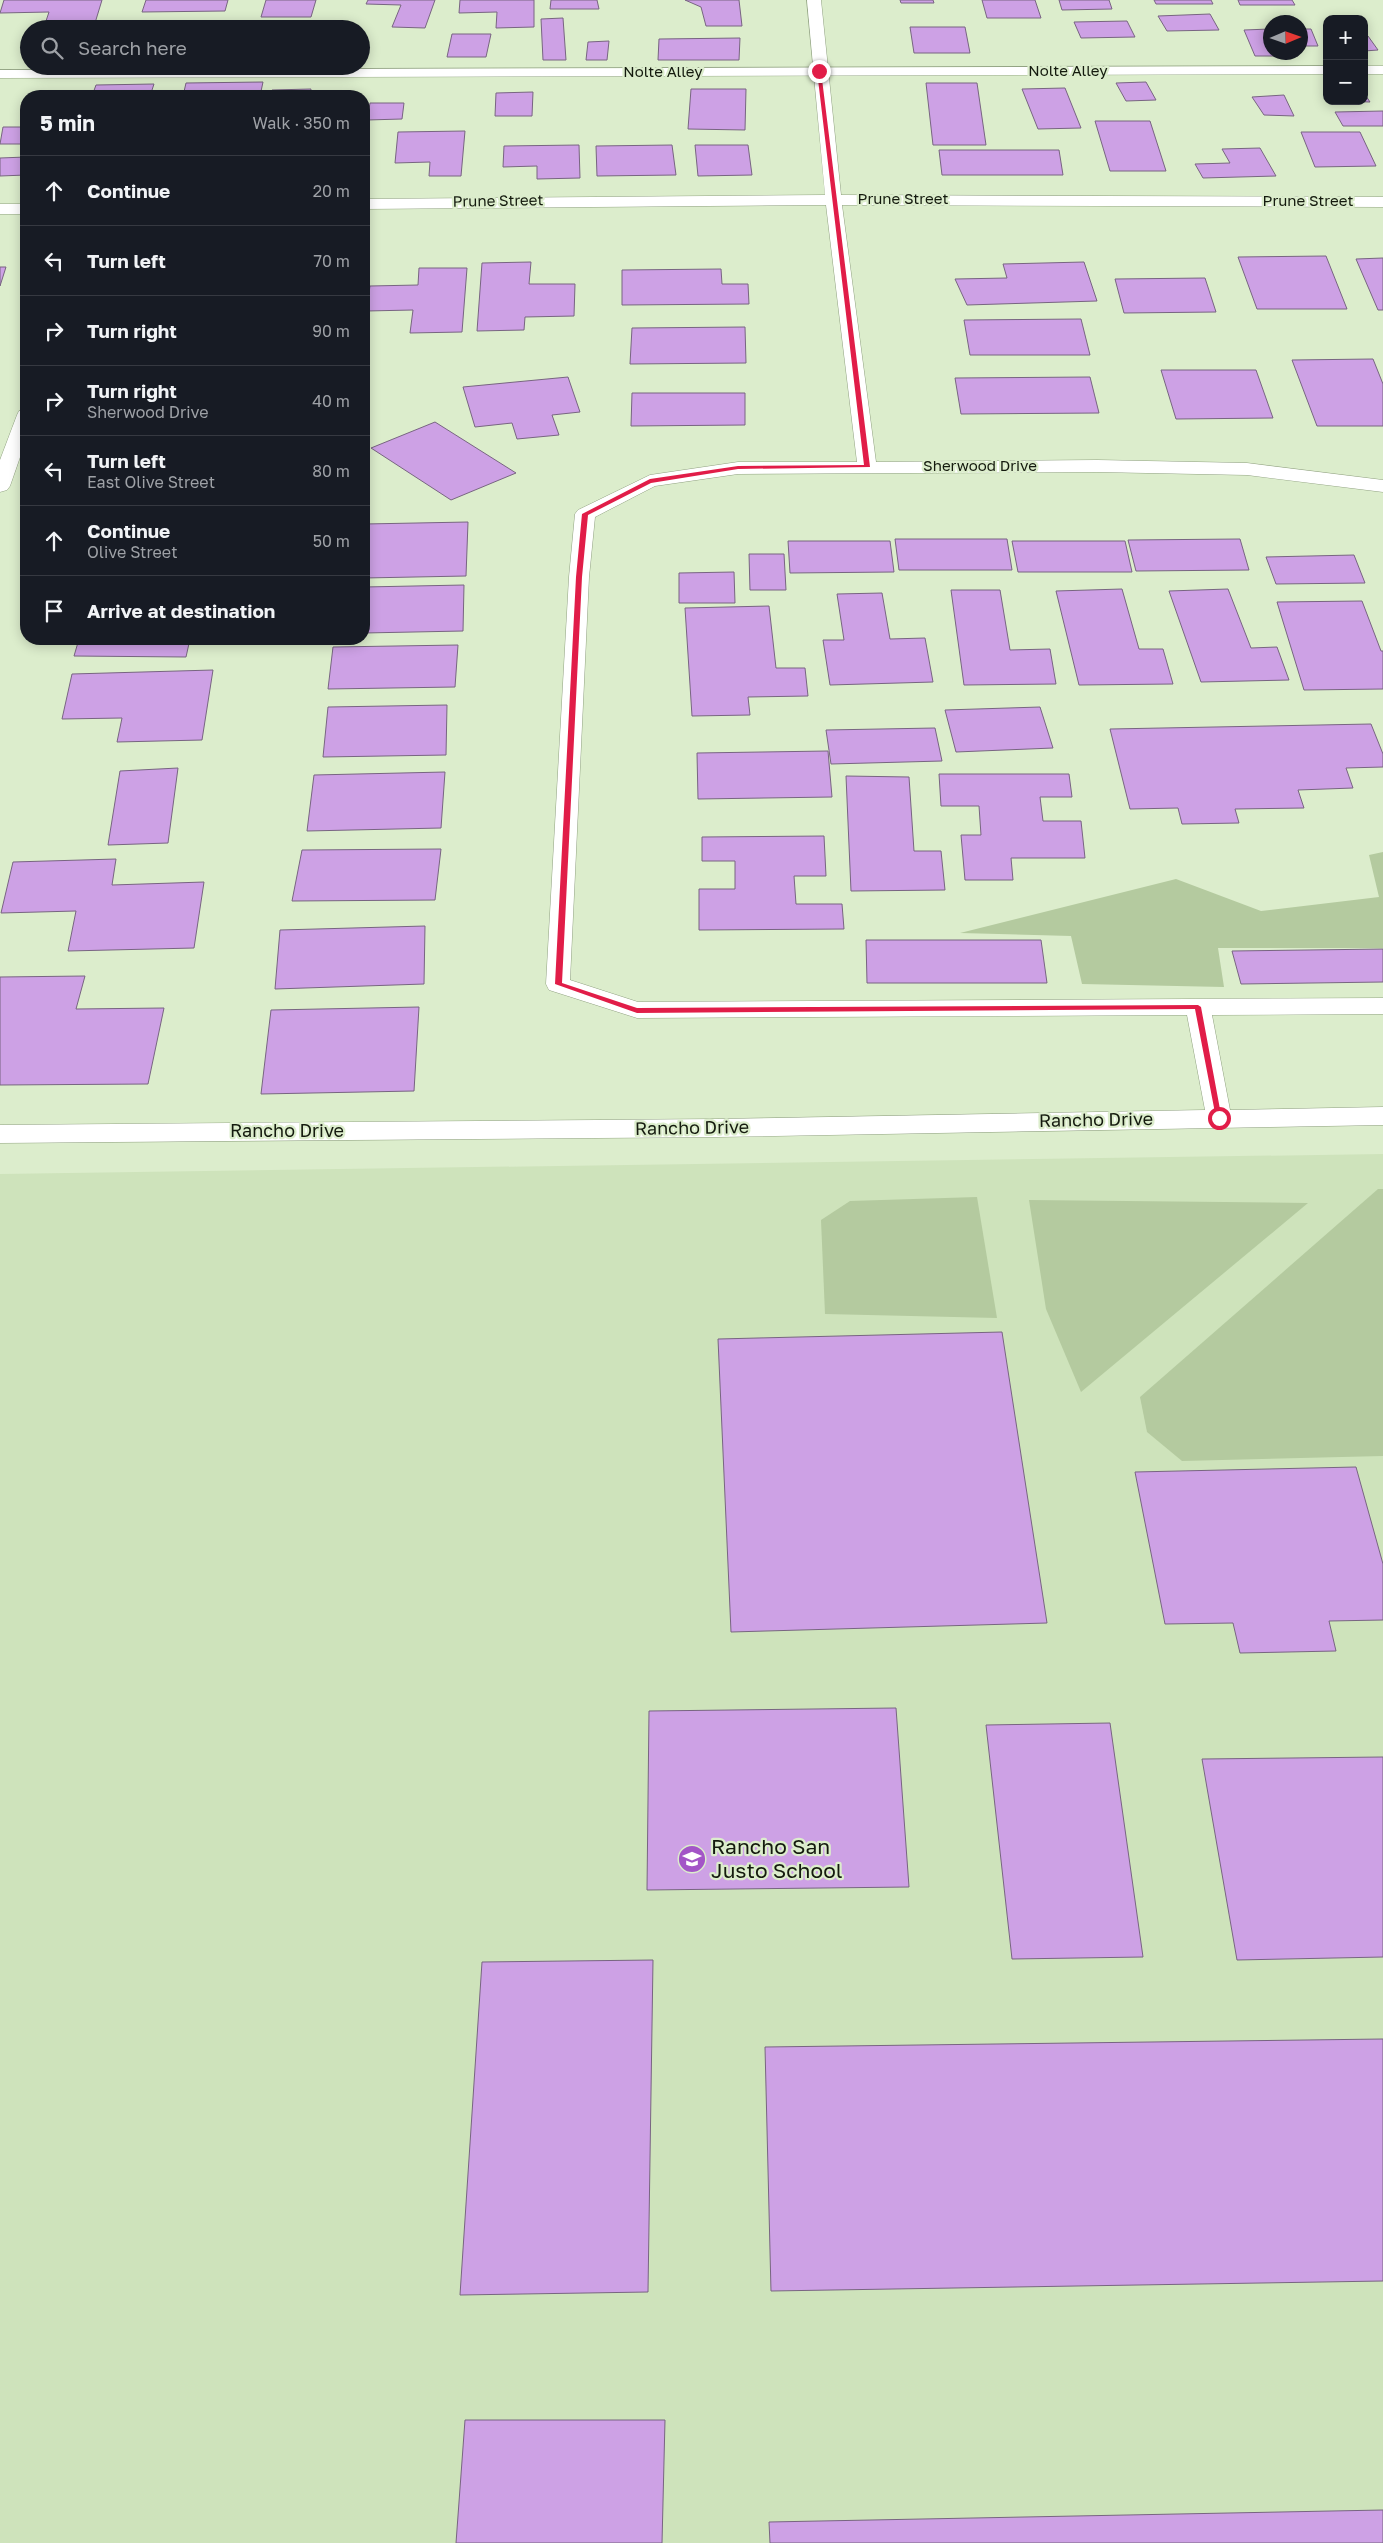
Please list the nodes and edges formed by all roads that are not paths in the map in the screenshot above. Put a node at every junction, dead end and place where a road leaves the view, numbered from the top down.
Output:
1 (814, 0) edge
2 (1323, 70) edge
3 (1368, 70) edge
4 (1383, 70) edge
5 (819, 71) junction
6 (370, 73) edge
7 (0, 74) edge
8 (20, 74) edge
9 (833, 199) junction
10 (1383, 202) edge
11 (370, 204) edge
12 (0, 209) edge
13 (20, 209) edge
14 (20, 431) edge
15 (867, 467) junction
16 (0, 486) edge
17 (1383, 486) edge
18 (1383, 1006) edge
19 (1198, 1007) junction
20 (1383, 1116) edge
21 (1219, 1118) junction
22 (0, 1134) edge

1 - 5 street
2 - 5 street, Nolte Alley
3 - 4 street
5 - 6 street, Nolte Alley
5 - 9 street
7 - 8 street, Nolte Alley
9 - 10 street, Prune Street
9 - 11 street, Prune Street
9 - 15 street
12 - 13 street
14 - 16 street
15 - 17 street, Sherwood Drive
15 - 19 street, Sherwood Drive
18 - 19 street
19 - 21 street
20 - 21 street, Rancho Drive
21 - 22 street, Rancho Drive

